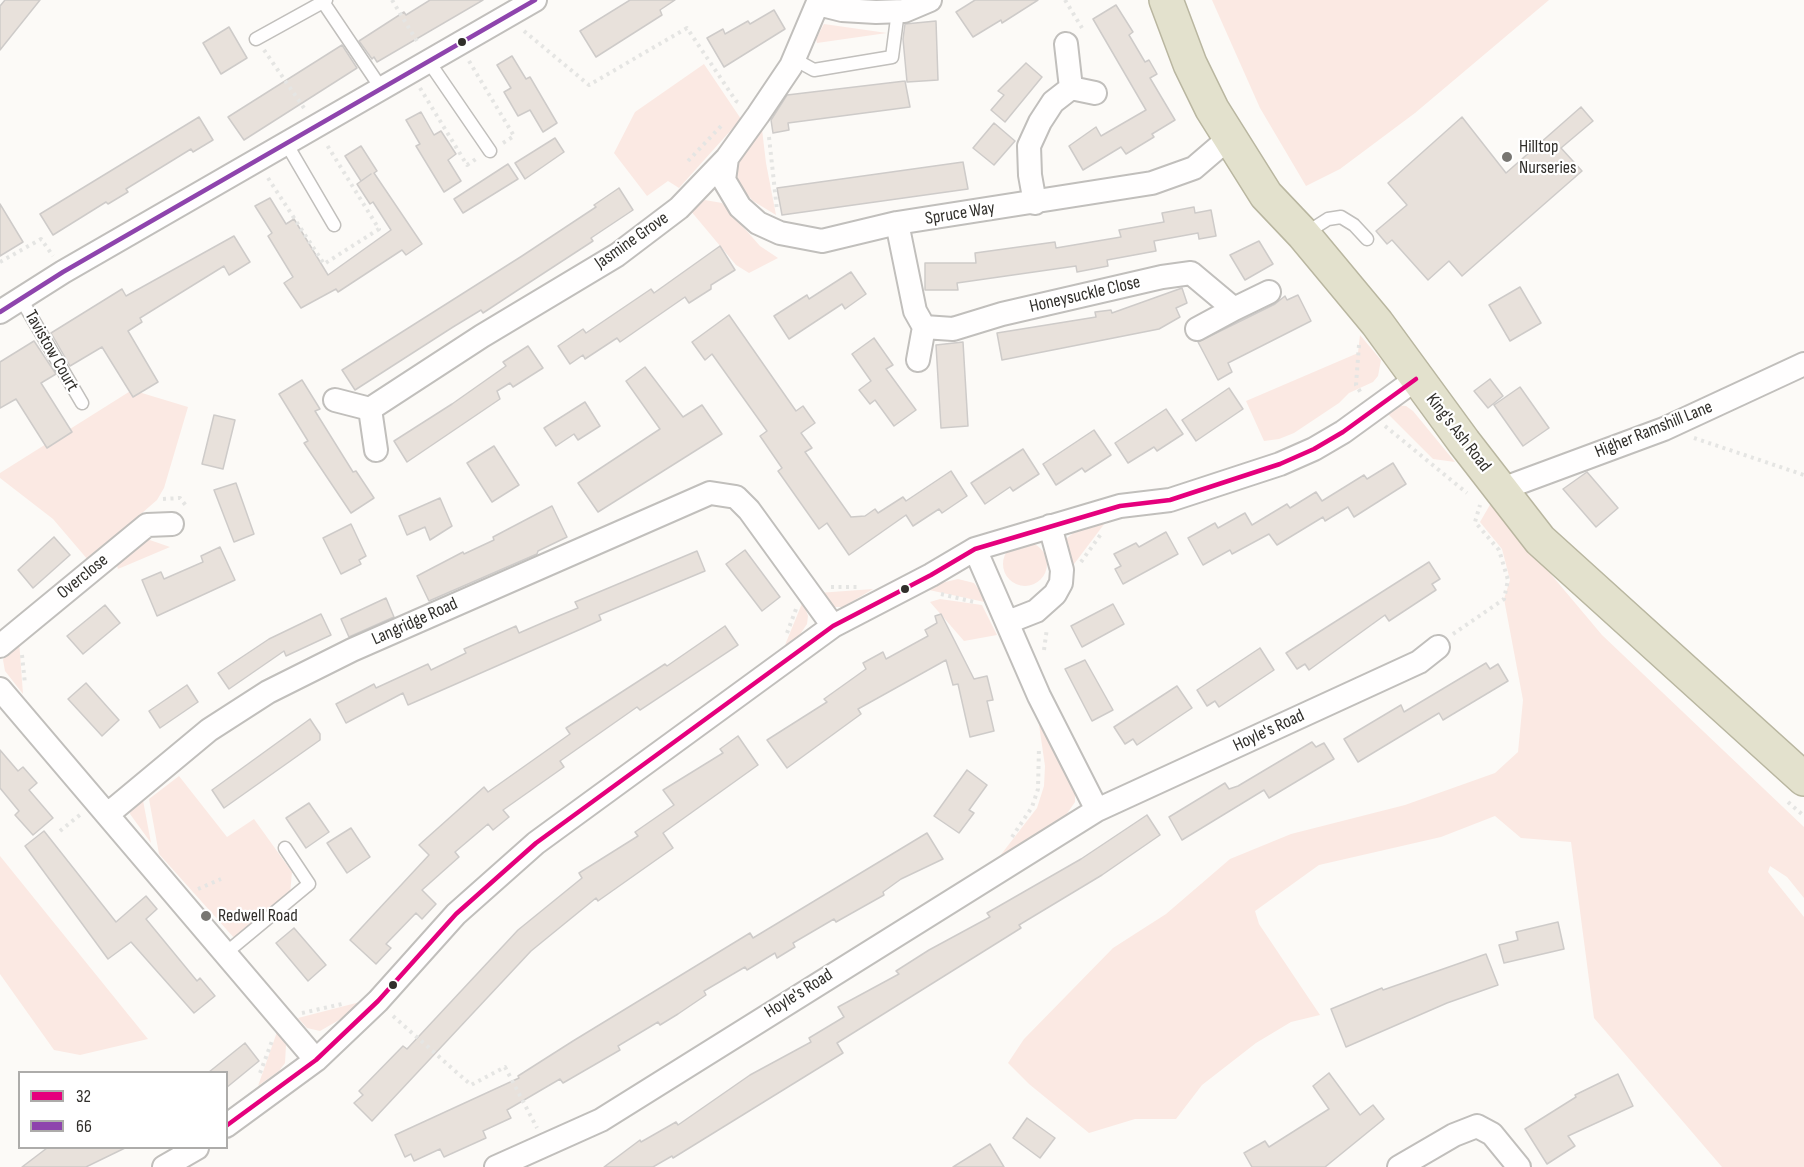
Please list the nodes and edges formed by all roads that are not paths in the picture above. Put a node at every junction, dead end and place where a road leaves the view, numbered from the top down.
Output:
1 (535, 0) edge
2 (930, 0) edge
3 (1166, 0) edge
4 (325, 1) edge
5 (819, 2) edge
6 (898, 11) junction
7 (256, 39) road end
8 (1066, 44) dead end
9 (794, 59) junction
10 (429, 62) junction
11 (381, 88) junction
12 (1071, 88) junction
13 (1095, 93) dead end
14 (1229, 138) junction
15 (286, 143) junction
16 (490, 151) dead end
17 (727, 158) junction
18 (1035, 203) junction
19 (897, 223) junction
20 (334, 225) dead end
21 (1303, 234) junction
22 (1367, 239) dead end
23 (1269, 292) dead end
24 (21, 299) junction
25 (1234, 309) junction
26 (0, 312) edge
27 (924, 327) junction
28 (1197, 329) dead end
29 (918, 360) dead end
30 (1804, 364) edge
31 (1416, 379) junction
32 (335, 400) dead end
33 (82, 403) dead end
34 (370, 409) junction
35 (376, 450) dead end
36 (1491, 497) junction
37 (172, 524) dead end
38 (1050, 526) junction
39 (975, 549) junction
40 (1006, 615) junction
41 (832, 626) junction
42 (0, 646) edge
43 (1438, 647) road end
44 (0, 689) edge
45 (1804, 779) edge
46 (1097, 810) junction
47 (108, 814) junction
48 (285, 848) dead end
49 (226, 952) junction
50 (316, 1060) junction
51 (228, 1125) edge
52 (195, 1149) edge
53 (165, 1167) edge
54 (496, 1167) edge
55 (1399, 1167) edge
56 (1519, 1167) edge

1 - 10 street
2 - 6 street
3 - 14 highway, King's Ash Road
4 - 7 lane
4 - 11 lane
5 - 6 street
5 - 9 street, Jasmine Grove
6 - 9 lane
8 - 12 street
9 - 17 street, Jasmine Grove
10 - 11 street
10 - 16 lane
11 - 15 street
12 - 13 street
12 - 18 street
14 - 18 street, Spruce Way
14 - 21 highway, King's Ash Road
15 - 20 lane
15 - 24 street
17 - 19 street, Spruce Way
17 - 34 street, Jasmine Grove
18 - 19 street, Spruce Way
19 - 27 street
21 - 22 lane
21 - 31 highway, King's Ash Road
23 - 25 street
24 - 26 street
24 - 33 lane, Tavistow Court
25 - 27 street, Honeysuckle Close
25 - 28 street
27 - 29 street
30 - 36 street, Higher Ramshill Lane
31 - 36 highway, King's Ash Road
31 - 38 street
32 - 34 street
34 - 35 street
36 - 45 highway, King's Ash Road
37 - 42 street, Overclose
38 - 39 street
38 - 40 street
39 - 40 street
39 - 41 street
40 - 46 street
41 - 47 street, Langridge Road
41 - 50 street
43 - 46 street, Hoyle's Road
44 - 47 street
46 - 54 street, Hoyle's Road
47 - 49 street
48 - 49 lane
49 - 50 street
50 - 51 street
52 - 53 street
55 - 56 street

